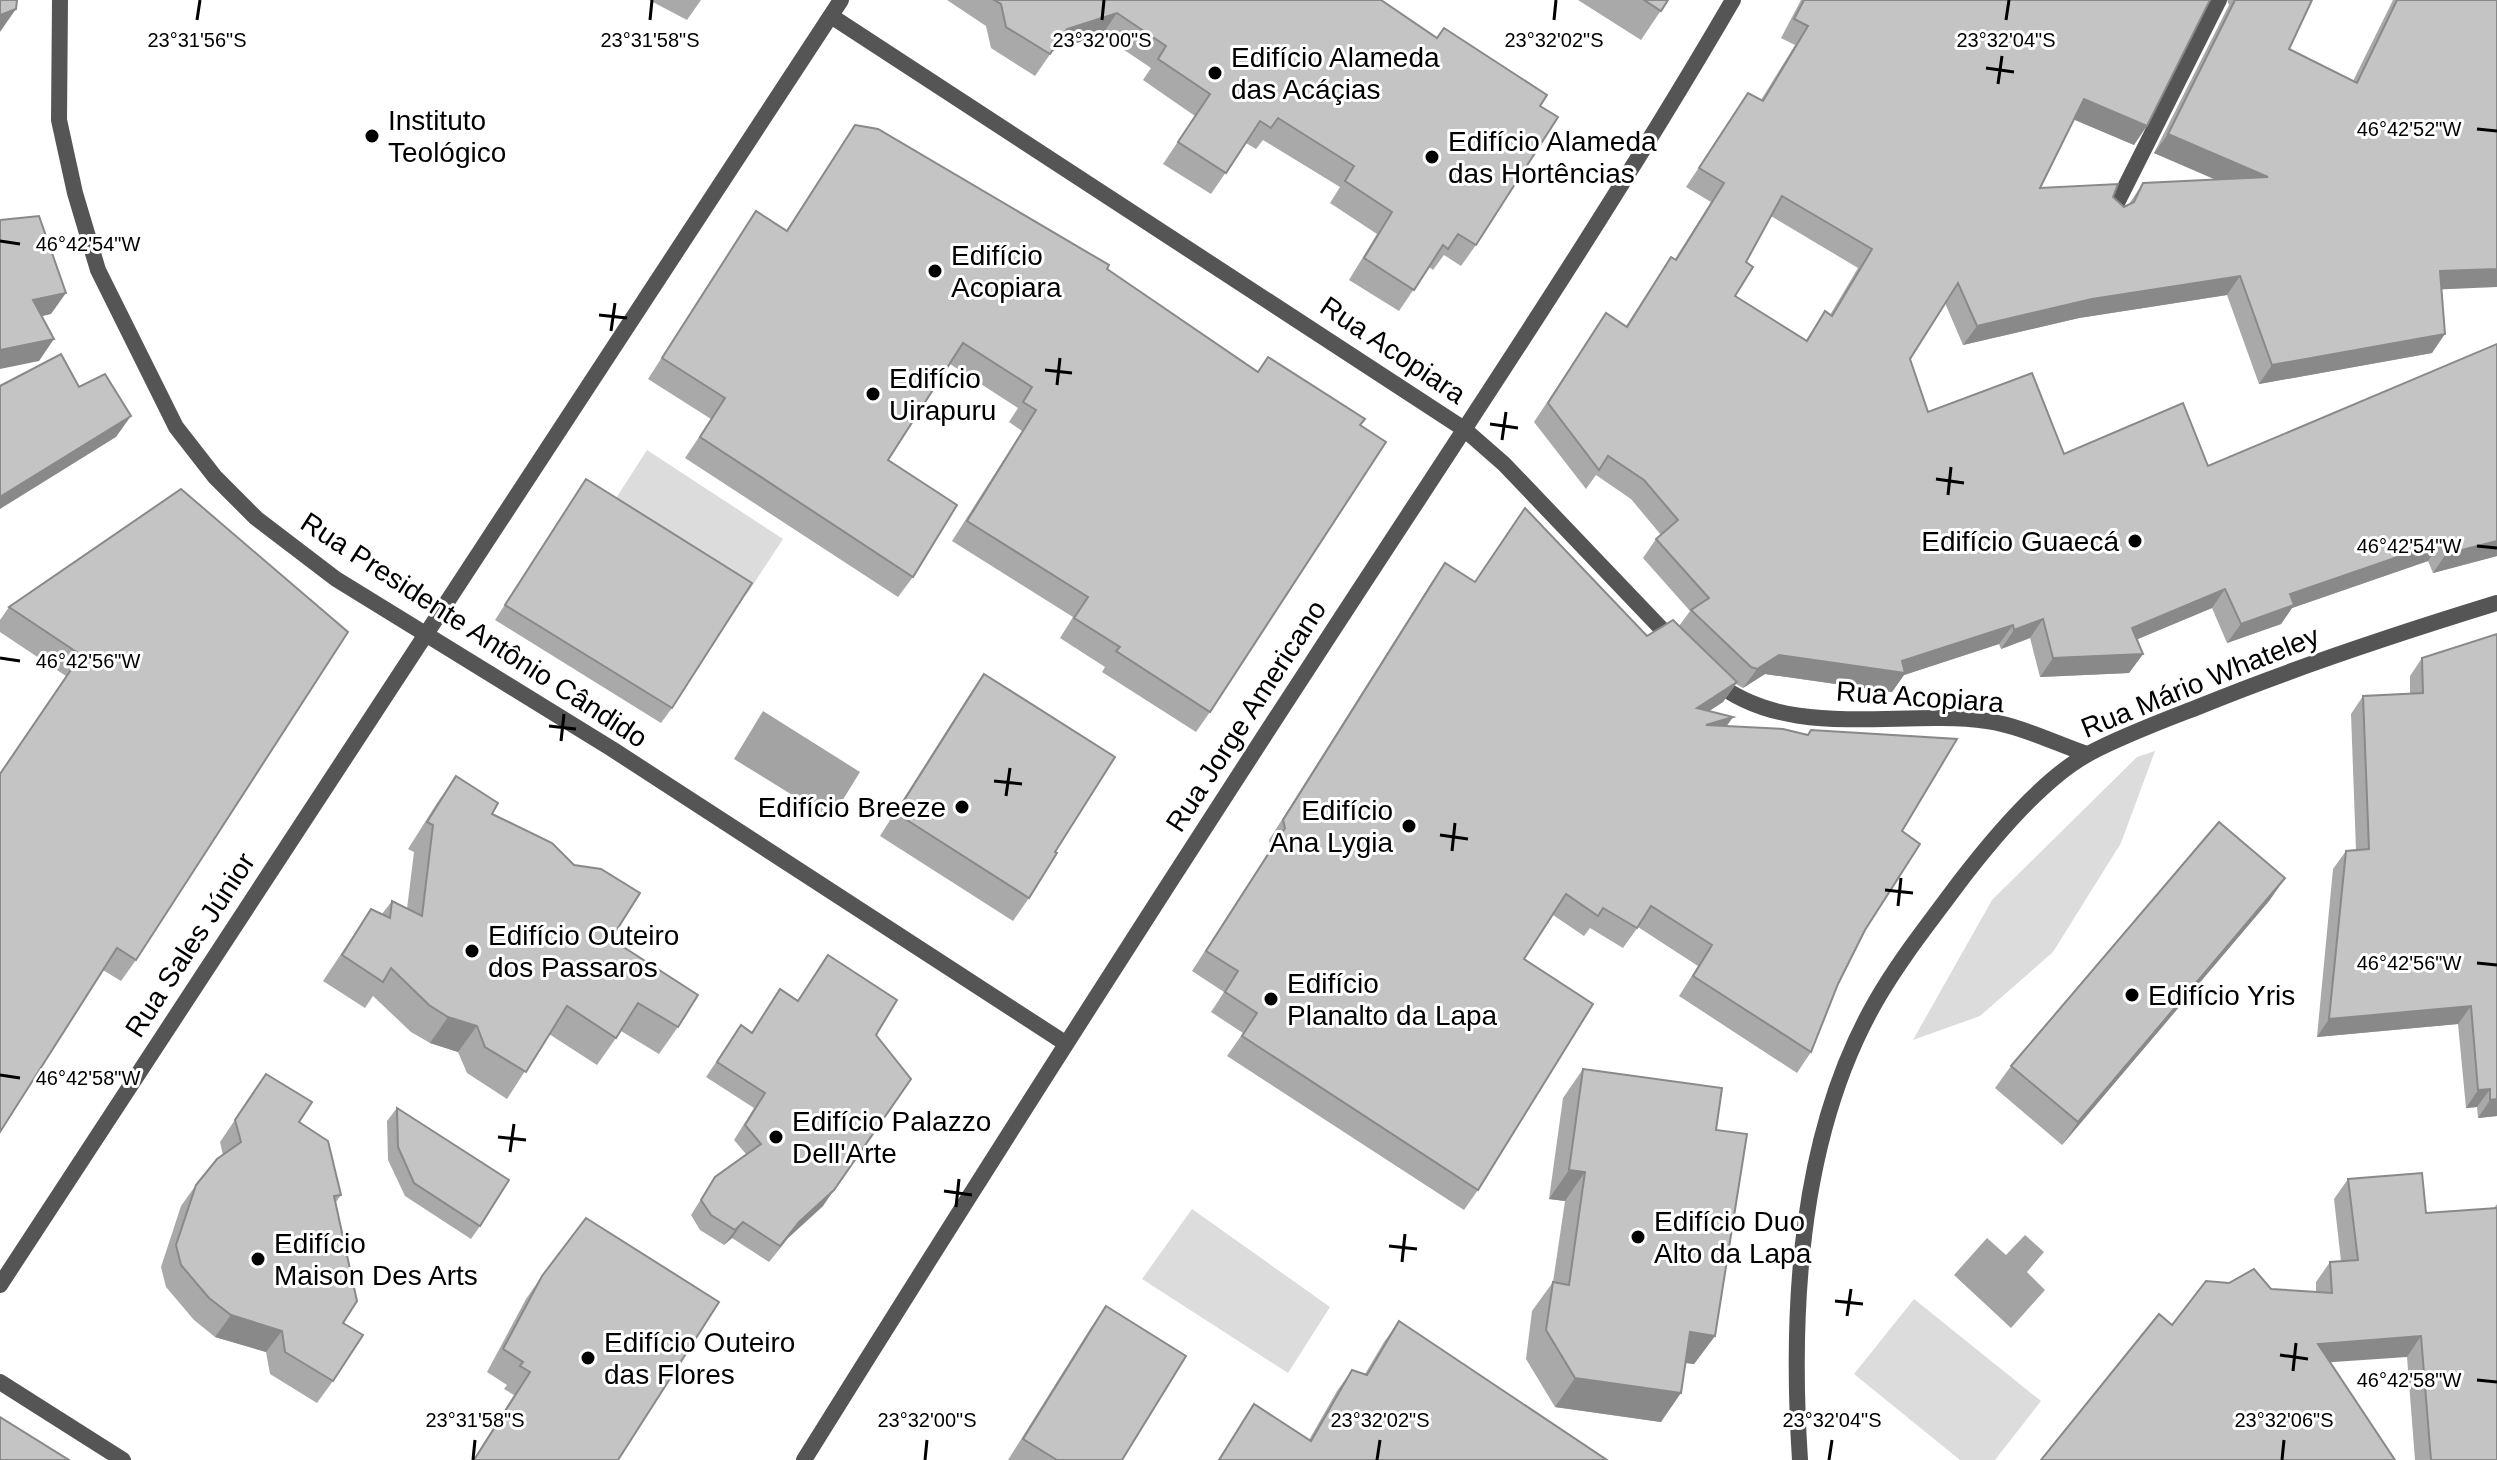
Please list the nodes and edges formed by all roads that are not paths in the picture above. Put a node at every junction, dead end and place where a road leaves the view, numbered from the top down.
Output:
1 (60, 0) edge
2 (841, 0) edge
3 (1733, 0) edge
4 (2219, 0) edge
5 (831, 16) junction
6 (2111, 215) edge
7 (1464, 429) junction
8 (2497, 603) edge
9 (424, 634) junction
10 (2087, 754) junction
11 (1065, 1043) junction
12 (0, 1285) edge
13 (0, 1382) edge
14 (123, 1460) edge
15 (804, 1460) edge
16 (1800, 1460) edge

1 - 9 street, Rua Presidente Antônio Cândido
2 - 5 street
3 - 7 street, Rua Jorge Americano
4 - 6 street
5 - 7 street, Rua Acopiara
5 - 9 street, Rua Sales Júnior
7 - 10 street, Rua Acopiara
7 - 11 street, Rua Jorge Americano
8 - 10 street, Rua Mário Whateley
9 - 11 street, Rua Presidente Antônio Cândido
9 - 12 street, Rua Sales Júnior
10 - 16 street, Rua Mário Whateley
11 - 15 street, Rua Jorge Americano
13 - 14 street

